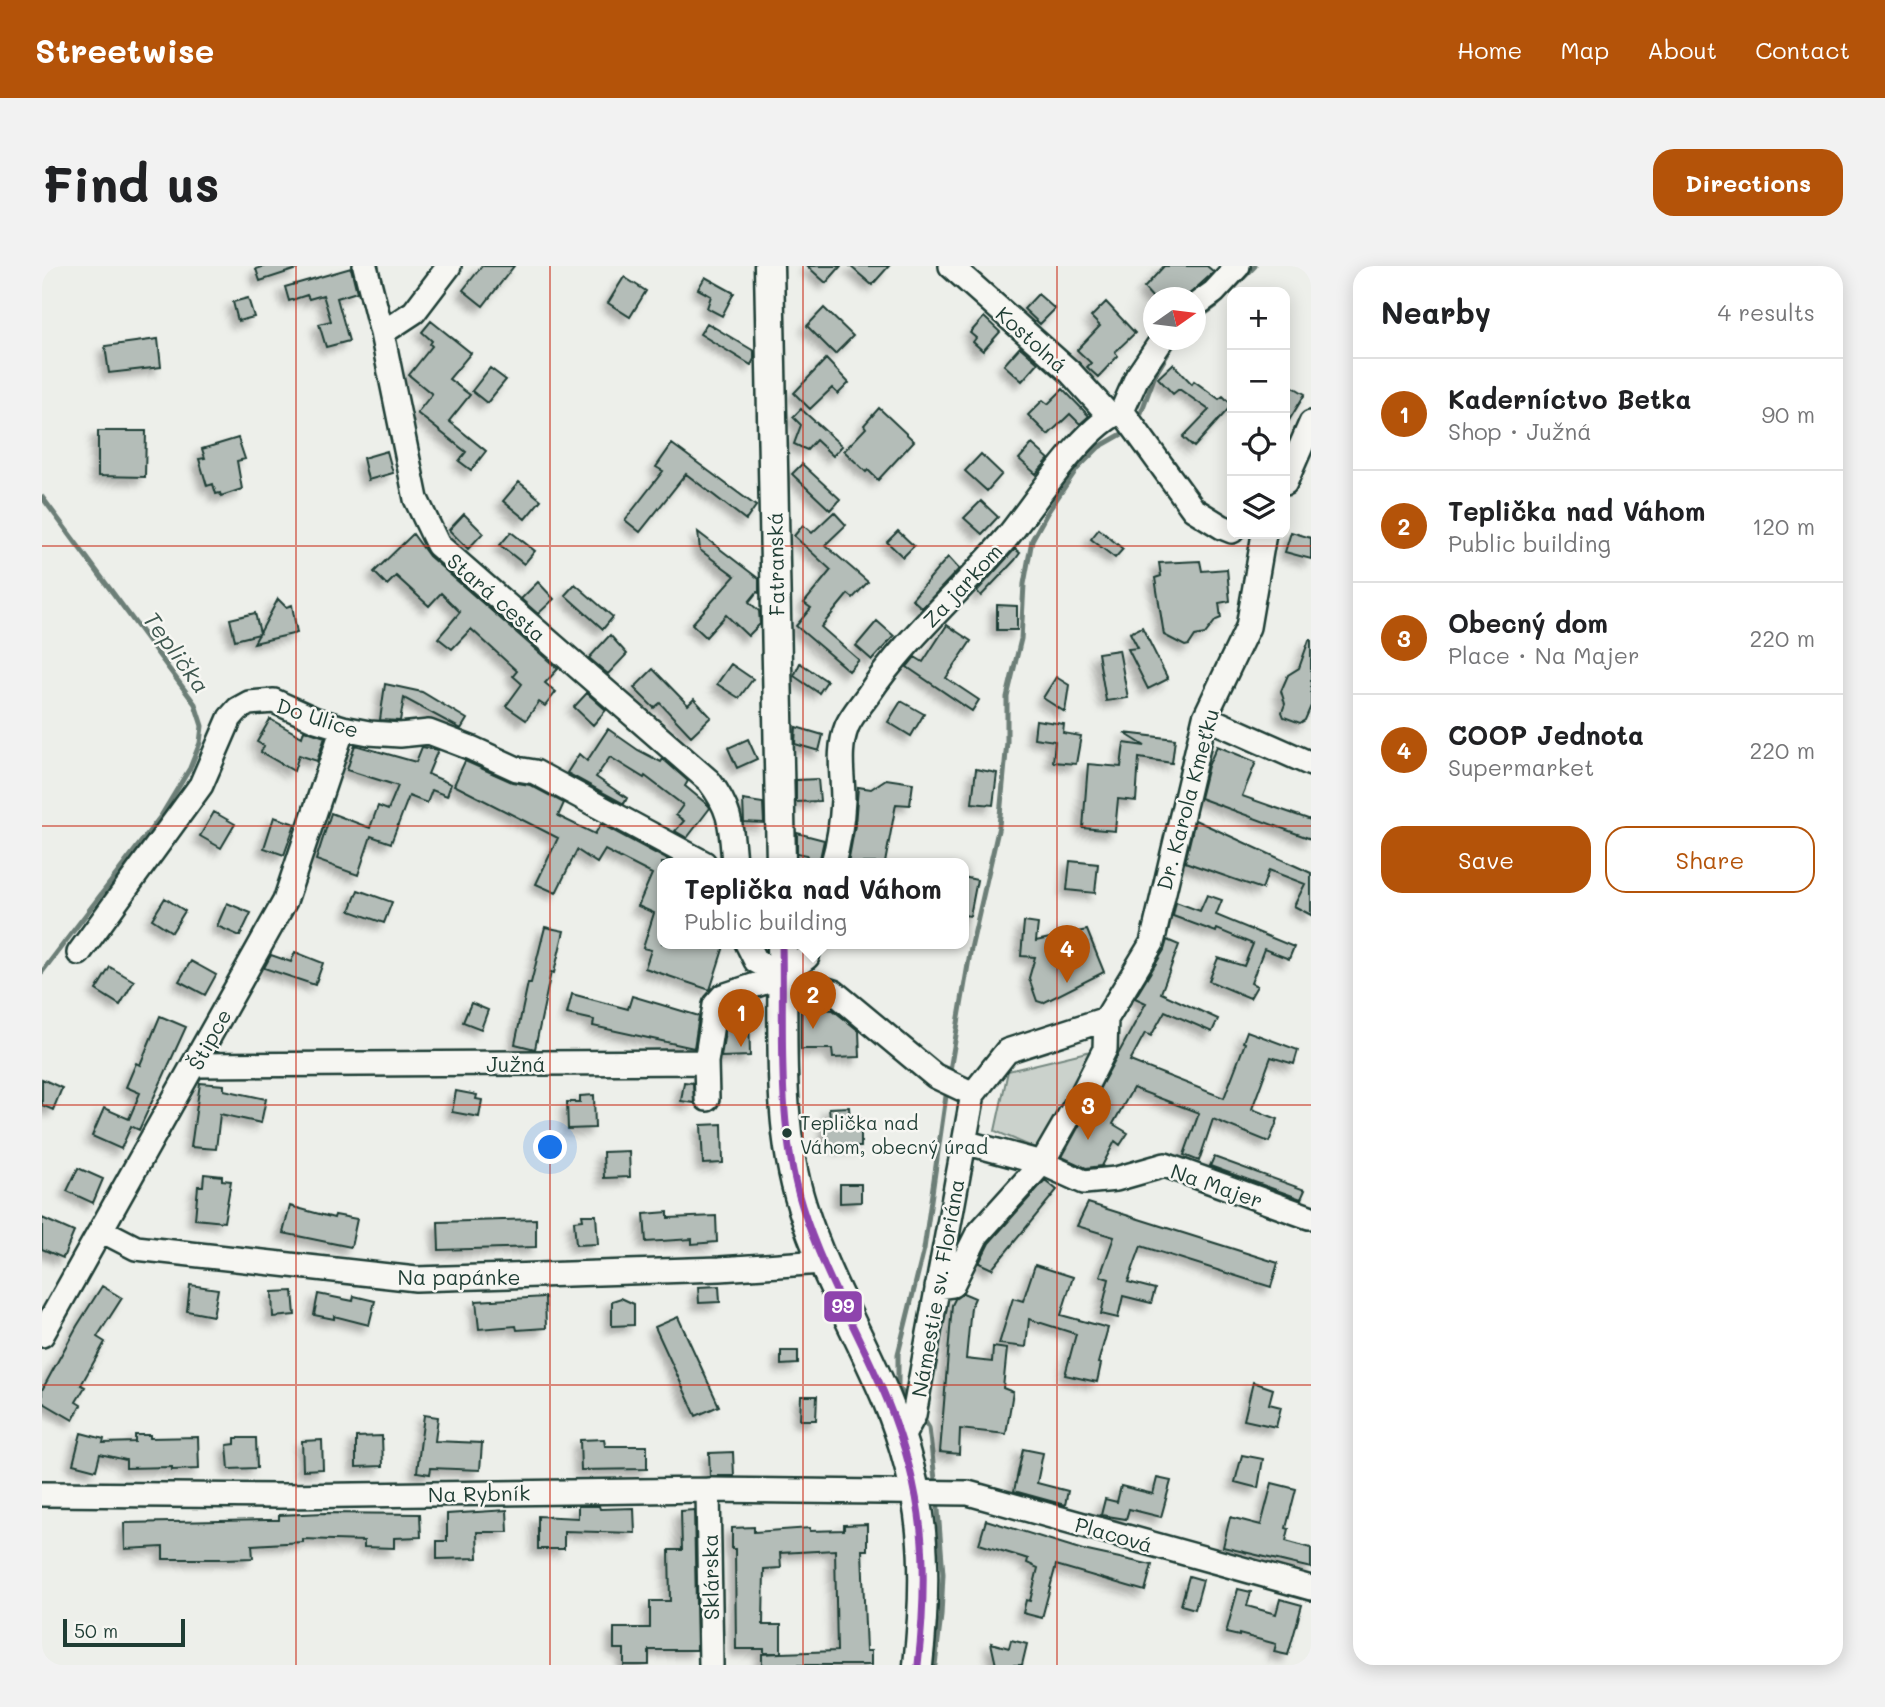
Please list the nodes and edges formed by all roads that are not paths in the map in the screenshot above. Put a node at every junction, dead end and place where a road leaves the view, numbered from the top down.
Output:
1 (365, 266) edge
2 (449, 266) edge
3 (769, 266) edge
4 (951, 266) edge
5 (1238, 266) edge
6 (1206, 297) edge
7 (382, 334) junction
8 (1155, 350) edge
9 (1124, 420) junction
10 (1311, 423) edge
11 (1288, 476) edge
12 (1227, 529) edge
13 (1255, 539) edge
14 (1205, 717) junction
15 (343, 728) junction
16 (1311, 764) edge
17 (695, 858) edge
18 (734, 858) edge
19 (781, 858) edge
20 (834, 858) edge
21 (750, 949) edge
22 (782, 949) edge
23 (809, 949) edge
24 (79, 953) dead end
25 (783, 976) junction
26 (1106, 1019) junction
27 (706, 1062) junction
28 (194, 1065) junction
29 (956, 1086) junction
30 (707, 1099) dead end
31 (964, 1142) junction
32 (1042, 1163) junction
33 (1309, 1217) dead end
34 (101, 1230) junction
35 (822, 1262) junction
36 (937, 1287) junction
37 (42, 1335) edge
38 (901, 1439) junction
39 (708, 1489) junction
40 (928, 1491) junction
41 (42, 1493) edge
42 (1311, 1588) edge
43 (711, 1665) edge
44 (918, 1665) edge

1 - 7 street, Stará cesta
2 - 7 street
3 - 19 main road, Fatranská
4 - 9 street, Kostolná
5 - 6 street
7 - 18 street, Stará cesta
8 - 9 street, Za jarkom
9 - 12 street, Kostolná
9 - 20 street, Za jarkom
10 - 11 street
13 - 14 street, Dr. Karola Kmeťku
14 - 16 street
14 - 26 street, Dr. Karola Kmeťku
15 - 17 street, Do Ulice
15 - 24 street, Do Ulice
15 - 28 street, Štipce
21 - 25 street
22 - 25 main road
23 - 25 street
25 - 27 street
25 - 29 street
25 - 35 main road
26 - 29 street, Námestie sv. Floriána
26 - 32 street
27 - 28 street, Južná
27 - 30 street
28 - 34 street, Štipce
29 - 31 street, Námestie sv. Floriána
31 - 32 street, Na Majer
31 - 36 street, Námestie sv. Floriána
32 - 33 street, Na Majer
32 - 36 street
34 - 35 street, Na papánke
34 - 37 street, Štipce
35 - 38 main road
36 - 38 street, Námestie sv. Floriána
38 - 40 main road
39 - 40 street, Na Rybník
39 - 41 street, Na Rybník
39 - 43 street, Sklárska
40 - 42 street, Placová
40 - 44 main road

